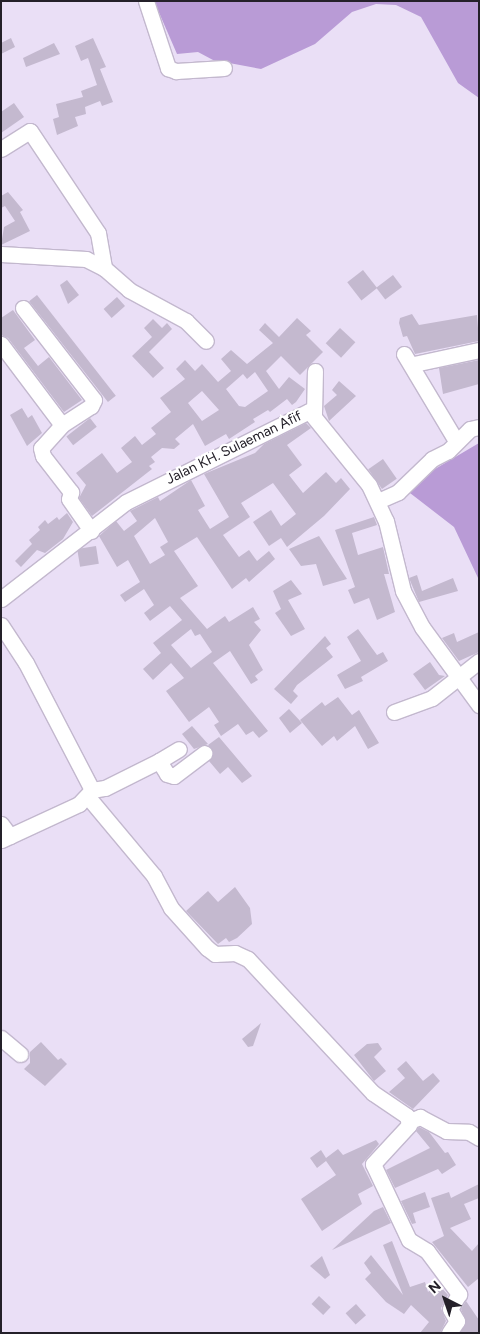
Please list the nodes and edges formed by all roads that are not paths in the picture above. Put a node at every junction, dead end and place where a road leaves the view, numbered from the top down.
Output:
1 (146, 1) edge
2 (224, 68) dead end
3 (1, 149) edge
4 (1, 254) edge
5 (104, 268) junction
6 (23, 308) dead end
7 (206, 341) dead end
8 (1, 344) edge
9 (479, 350) edge
10 (314, 371) dead end
11 (314, 414) junction
12 (62, 425) junction
13 (479, 427) edge
14 (456, 442) junction
15 (378, 501) junction
16 (91, 531) junction
17 (1, 599) edge
18 (1, 625) edge
19 (479, 661) edge
20 (460, 680) junction
21 (479, 706) edge
22 (394, 712) dead end
23 (179, 749) dead end
24 (204, 753) dead end
25 (159, 762) junction
26 (90, 794) junction
27 (4, 833) edge
28 (1, 1038) edge
29 (20, 1054) dead end
30 (410, 1120) junction
31 (479, 1138) edge
32 (449, 1333) edge

1 - 2 street
3 - 5 street
4 - 5 street
5 - 7 street
6 - 12 street
8 - 12 street
9 - 14 street
10 - 11 street
11 - 15 street, Jalan KH. Sulaeman Afif
11 - 16 street, Jalan KH. Sulaeman Afif
12 - 16 street
13 - 14 street
14 - 15 street
15 - 20 street, Jalan KH. Sulaeman Afif
16 - 17 street, Jalan KH. Sulaeman Afif
18 - 26 street
19 - 20 street
20 - 21 street, Jalan KH. Sulaeman Afif
20 - 22 street
23 - 25 street
24 - 25 street
25 - 26 street
26 - 27 street
26 - 30 street
28 - 29 street
30 - 31 street
30 - 32 street

